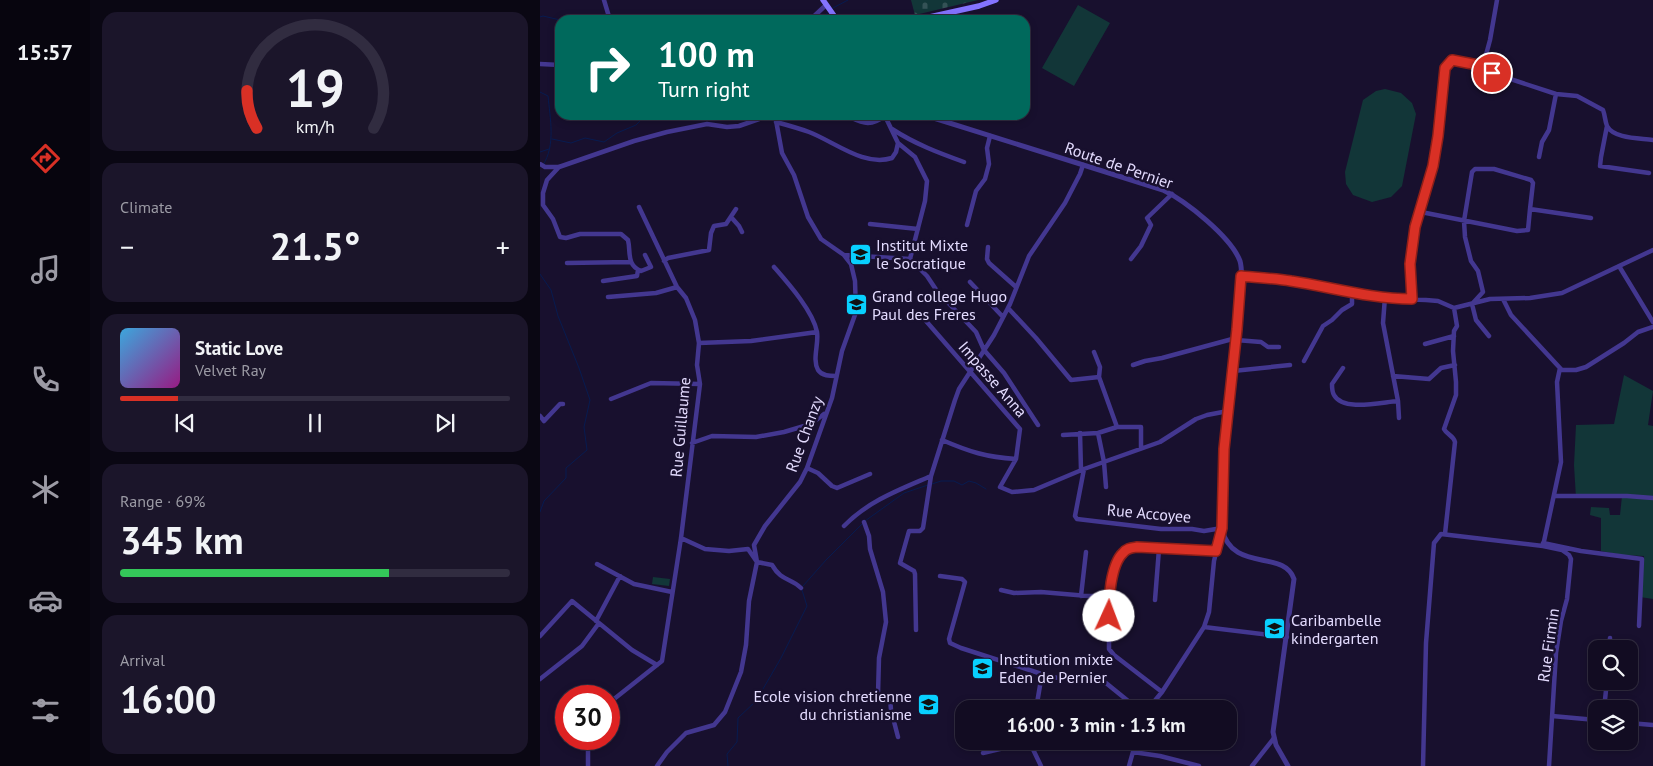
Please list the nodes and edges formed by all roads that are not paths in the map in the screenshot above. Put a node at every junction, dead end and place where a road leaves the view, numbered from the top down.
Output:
1 (604, 0) edge
2 (996, 0) edge
3 (1497, 0) edge
4 (825, 2) edge
5 (608, 15) edge
6 (814, 15) edge
7 (834, 15) edge
8 (939, 15) edge
9 (540, 64) edge
10 (555, 64) edge
11 (1483, 66) junction
12 (1556, 94) junction
13 (758, 120) edge
14 (857, 120) edge
15 (879, 120) edge
16 (888, 120) edge
17 (940, 120) edge
18 (776, 122) joint
19 (1607, 126) junction
20 (891, 129) junction
21 (990, 136) junction
22 (1653, 140) edge
23 (898, 143) junction
24 (1539, 157) dead end
25 (964, 162) dead end
26 (540, 164) edge
27 (1083, 165) junction
28 (558, 167) junction
29 (1649, 173) dead end
30 (1172, 194) junction
31 (639, 207) dead end
32 (736, 209) dead end
33 (1530, 209) junction
34 (1421, 212) junction
35 (731, 217) junction
36 (1591, 218) dead end
37 (1464, 222) junction
38 (870, 224) dead end
39 (968, 225) dead end
40 (918, 229) junction
41 (742, 232) dead end
42 (988, 247) dead end
43 (1653, 250) edge
44 (645, 255) dead end
45 (844, 255) junction
46 (910, 259) junction
47 (1131, 259) dead end
48 (664, 260) junction
49 (630, 262) junction
50 (567, 264) dead end
51 (1619, 266) junction
52 (774, 268) dead end
53 (638, 270) junction
54 (1241, 276) junction
55 (603, 281) dead end
56 (970, 282) dead end
57 (677, 287) junction
58 (1016, 287) junction
59 (1352, 292) junction
60 (608, 297) dead end
61 (1385, 298) junction
62 (1412, 299) junction
63 (1503, 299) junction
64 (1472, 304) junction
65 (1008, 308) junction
66 (1454, 308) junction
67 (1003, 317) junction
68 (926, 321) dead end
69 (1653, 322) edge
70 (1653, 327) edge
71 (817, 332) junction
72 (1454, 336) junction
73 (1489, 336) dead end
74 (1236, 339) junction
75 (699, 343) junction
76 (1425, 344) dead end
77 (1279, 347) dead end
78 (984, 350) junction
79 (1094, 352) dead end
80 (1304, 361) dead end
81 (1133, 365) dead end
82 (1290, 365) dead end
83 (1455, 365) junction
84 (1343, 368) dead end
85 (1560, 368) junction
86 (1233, 371) junction
87 (970, 373) junction
88 (836, 376) junction
89 (1393, 376) junction
90 (1099, 377) junction
91 (700, 384) junction
92 (611, 399) dead end
93 (1398, 401) junction
94 (562, 404) dead end
95 (1228, 411) junction
96 (825, 413) junction
97 (540, 416) edge
98 (1399, 418) dead end
99 (544, 421) junction
100 (1038, 424) dead end
101 (540, 425) edge
102 (1117, 427) junction
103 (1080, 433) junction
104 (1098, 433) junction
105 (1063, 435) dead end
106 (942, 440) junction
107 (692, 443) junction
108 (1141, 448) junction
109 (1016, 459) junction
110 (1104, 462) junction
111 (807, 468) junction
112 (1082, 470) junction
113 (870, 474) dead end
114 (932, 476) junction
115 (1106, 488) dead end
116 (1554, 496) junction
117 (1653, 498) edge
118 (864, 522) dead end
119 (844, 526) dead end
120 (1222, 528) junction
121 (1446, 534) junction
122 (681, 538) junction
123 (1543, 544) junction
124 (1160, 549) junction
125 (1216, 551) junction
126 (1086, 552) dead end
127 (757, 562) junction
128 (597, 564) dead end
129 (620, 576) junction
130 (940, 576) dead end
131 (802, 588) dead end
132 (1001, 590) dead end
133 (672, 592) junction
134 (1080, 596) junction
135 (1109, 596) junction
136 (1155, 600) dead end
137 (598, 622) junction
138 (1204, 626) junction
139 (1640, 626) dead end
140 (916, 630) dead end
141 (540, 636) edge
142 (1287, 637) junction
143 (657, 665) junction
144 (1042, 674) junction
145 (540, 679) edge
146 (1162, 692) junction
147 (620, 694) edge
148 (1038, 700) edge
149 (1127, 700) edge
150 (1155, 700) edge
151 (1552, 716) junction
152 (1588, 719) edge
153 (1638, 724) edge
154 (1653, 725) edge
155 (898, 737) dead end
156 (1274, 738) junction
157 (588, 750) edge
158 (995, 750) edge
159 (1034, 750) edge
160 (1133, 752) joint
161 (983, 753) dead end
162 (588, 766) edge
163 (658, 766) edge
164 (1041, 766) edge
165 (1130, 766) edge
166 (1198, 766) edge
167 (1252, 766) edge
168 (1288, 766) edge
169 (1423, 766) edge
170 (1549, 766) edge

1 - 5 street
2 - 8 main road
3 - 11 street
4 - 6 street
4 - 7 main road
9 - 10 street
11 - 12 street
11 - 34 street
12 - 19 street
12 - 24 street
13 - 28 street
14 - 15 street
16 - 20 street
17 - 21 street, Route de Pernier
18 - 23 street
18 - 45 street
19 - 22 street
19 - 29 street
20 - 23 street
20 - 25 street
21 - 27 street, Route de Pernier
21 - 39 street
23 - 40 street
26 - 28 street
27 - 30 street, Route de Pernier
27 - 58 street
28 - 49 street
30 - 47 street
30 - 54 street, Route de Pernier
31 - 48 street, Rue Guillaume
32 - 35 street
33 - 36 street
33 - 37 street
33 - 37 street
34 - 37 street
34 - 62 street
35 - 41 street
35 - 48 street
37 - 64 street
38 - 40 street
40 - 46 street
42 - 58 street
43 - 51 street
44 - 53 street
45 - 46 street
45 - 88 street, Rue Chanzy
46 - 78 street
48 - 57 street, Rue Guillaume
49 - 50 street
49 - 53 street
51 - 63 street
51 - 69 street
52 - 71 street
53 - 55 street
54 - 59 street
54 - 74 street, Route de Pernier
56 - 67 street
57 - 60 street
57 - 75 street, Rue Guillaume
58 - 65 street
59 - 61 street
59 - 80 street
61 - 62 street
61 - 89 street
62 - 66 street
63 - 64 street
63 - 85 street
64 - 66 street
64 - 73 street
65 - 67 street
65 - 90 street
66 - 72 street
67 - 78 street
68 - 87 street, Impasse Anna
70 - 85 street
71 - 75 street
71 - 88 street
72 - 76 street
72 - 83 street
74 - 77 street
74 - 81 street
74 - 86 street, Route de Pernier
75 - 91 street, Rue Guillaume
78 - 87 street
78 - 100 street
79 - 90 street
82 - 86 street
83 - 89 street
83 - 121 street
84 - 93 street
85 - 116 street
86 - 95 street, Route de Pernier
87 - 106 street
87 - 109 street, Impasse Anna
88 - 96 street, Rue Chanzy
89 - 93 street
90 - 102 street
91 - 92 street
91 - 107 street, Rue Guillaume
93 - 98 street
94 - 99 street
95 - 108 street
95 - 120 street, Route de Pernier
96 - 107 street
96 - 111 street, Rue Chanzy
97 - 99 street
99 - 101 street
102 - 104 street
102 - 108 street
103 - 104 street
103 - 105 street
103 - 112 street
104 - 110 street, Rue Accoyee
106 - 109 street
106 - 114 street
107 - 122 street, Rue Guillaume
108 - 110 street
109 - 112 street, Impasse Anna
110 - 112 street
110 - 115 street, Rue Accoyee
111 - 113 street
111 - 127 street, Rue Chanzy
112 - 120 street, Rue Accoyee
114 - 119 street
114 - 140 street
116 - 117 street
116 - 123 street
118 - 155 street
120 - 125 street
120 - 142 street
121 - 123 street
121 - 169 street
122 - 127 street
122 - 133 street, Rue Guillaume
123 - 139 street
123 - 151 street, Rue Firmin
124 - 125 street
124 - 135 street
124 - 136 street
125 - 138 street
126 - 134 street
127 - 131 street
127 - 163 street, Rue Chanzy
128 - 129 street
129 - 133 street
129 - 137 street
130 - 144 street
132 - 134 street
133 - 143 street, Rue Guillaume
134 - 135 street
135 - 146 street
137 - 141 street
137 - 143 street
137 - 145 street
138 - 142 street
138 - 146 street
142 - 156 street
143 - 147 street
144 - 148 street
144 - 149 street
146 - 150 street
151 - 152 street
151 - 170 street, Rue Firmin
153 - 154 street
156 - 167 street
156 - 168 street
157 - 162 street
158 - 161 street
159 - 164 street
160 - 165 street
160 - 166 street

